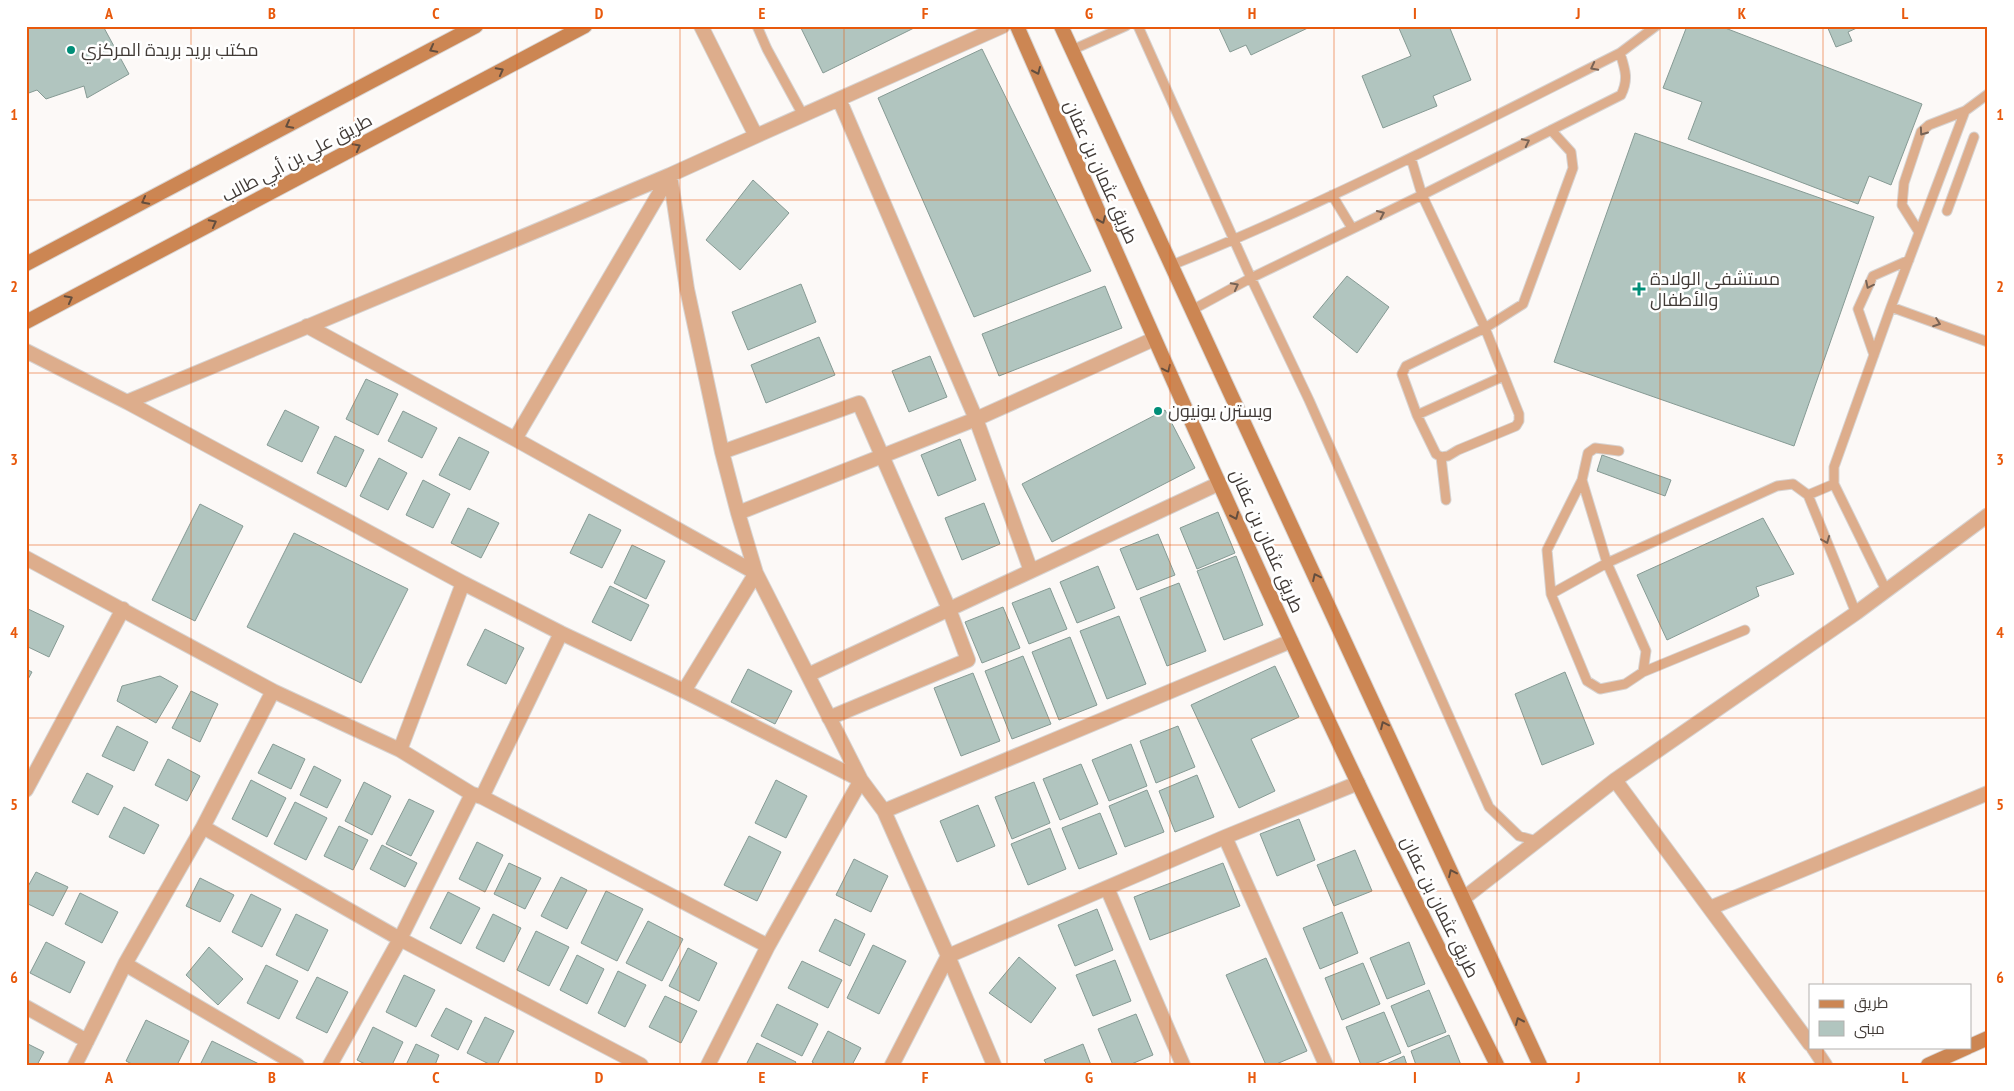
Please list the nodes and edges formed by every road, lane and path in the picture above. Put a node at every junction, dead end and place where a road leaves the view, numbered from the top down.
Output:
1 (476, 26) edge
2 (585, 26) edge
3 (701, 26) edge
4 (757, 26) edge
5 (1017, 26) edge
6 (1061, 26) edge
7 (1126, 26) edge
8 (1138, 26) edge
9 (1656, 26) edge
10 (996, 28) edge
11 (1072, 50) junction
12 (1620, 53) junction
13 (1988, 94) edge
14 (839, 99) junction
15 (1965, 111) junction
16 (803, 116) junction
17 (1551, 130) junction
18 (756, 136) junction
19 (1974, 137) dead end
20 (1411, 158) junction
21 (670, 175) junction
22 (1332, 195) junction
23 (1422, 195) junction
24 (1947, 211) dead end
25 (1352, 228) junction
26 (1919, 232) junction
27 (1235, 240) junction
28 (1909, 260) junction
29 (26, 264) edge
30 (1172, 265) junction
31 (1251, 278) junction
32 (1891, 307) junction
33 (1192, 310) junction
34 (26, 322) edge
35 (307, 326) junction
36 (1485, 328) junction
37 (1154, 339) junction
38 (1988, 342) edge
39 (28, 354) edge
40 (1874, 355) junction
41 (1504, 376) junction
42 (127, 402) junction
43 (1416, 415) junction
44 (976, 419) junction
45 (515, 439) junction
46 (1619, 451) dead end
47 (722, 452) junction
48 (883, 456) junction
49 (1441, 457) junction
50 (1582, 480) junction
51 (1220, 483) junction
52 (1834, 484) junction
53 (1808, 495) junction
54 (1446, 500) dead end
55 (738, 513) junction
56 (1988, 515) edge
57 (26, 558) edge
58 (1607, 563) junction
59 (1031, 570) junction
60 (756, 573) junction
61 (463, 583) junction
62 (1886, 590) junction
63 (1551, 594) junction
64 (123, 609) junction
65 (949, 609) junction
66 (1856, 613) junction
67 (1745, 630) dead end
68 (561, 633) junction
69 (1292, 641) junction
70 (1643, 672) junction
71 (808, 675) junction
72 (273, 691) junction
73 (684, 692) junction
74 (829, 718) junction
75 (400, 750) junction
76 (861, 780) junction
77 (1615, 780) junction
78 (1358, 783) junction
79 (26, 790) edge
80 (1988, 793) edge
81 (477, 796) junction
82 (884, 811) junction
83 (203, 827) junction
84 (1225, 837) junction
85 (1537, 841) junction
86 (1107, 888) junction
87 (1464, 898) junction
88 (1710, 908) junction
89 (400, 939) junction
90 (768, 946) junction
91 (948, 956) junction
92 (126, 964) junction
93 (26, 1008) edge
94 (1988, 1038) edge
95 (87, 1042) junction
96 (1809, 1043) edge
97 (1972, 1046) edge
98 (1814, 1048) edge
99 (1967, 1048) edge
100 (1539, 1063) edge
101 (75, 1065) edge
102 (297, 1065) edge
103 (330, 1065) edge
104 (641, 1065) edge
105 (708, 1065) edge
106 (892, 1065) edge
107 (994, 1065) edge
108 (1183, 1065) edge
109 (1326, 1065) edge
110 (1497, 1065) edge
111 (1826, 1065) edge
112 (1928, 1065) edge

1 -> 29 main road, طريق علي بن أبي طالب
34 -> 2 main road, طريق علي بن أبي طالب
3 - 18 street
4 - 16 lane
5 -> 37 main road, طريق عثمان بن عفان
6 - 11 main road, طريق عثمان بن عفان
7 - 11 lane
8 - 27 lane
9 - 12 lane
10 - 14 street
11 - 30 main road, طريق عثمان بن عفان
12 - 17 lane
12 -> 20 lane
13 - 15 lane
14 - 16 street
14 - 44 street
15 - 26 lane
15 -> 26 lane
16 - 18 street
23 -> 17 lane
17 - 36 lane
18 - 21 street
19 - 24 lane
20 - 22 lane
20 - 23 lane
21 - 35 street
21 - 45 street
21 - 47 street
22 - 25 lane
22 - 27 lane
25 -> 23 lane
23 - 36 lane
25 - 31 lane
26 - 28 lane
27 - 30 lane
27 - 31 lane
28 - 32 lane
28 -> 40 lane
30 - 33 main road, طريق عثمان بن عفان
33 -> 31 lane
31 - 85 lane
32 -> 38 lane
32 - 40 lane
87 -> 33 main road, طريق عثمان بن عفان
35 - 42 street
35 - 45 street
36 - 41 lane
36 - 43 lane
37 - 44 street
37 -> 51 main road, طريق عثمان بن عفان
39 - 42 street
40 - 52 lane
41 - 43 lane
41 - 49 lane
42 - 61 street
43 - 49 lane
44 - 48 street
44 - 59 street
45 - 60 street
46 - 50 lane
47 - 48 street
47 - 55 street
48 - 55 street
48 - 65 street
49 - 54 lane
50 - 58 lane
50 - 63 lane
51 - 59 street
51 -> 69 main road, طريق عثمان بن عفان
52 - 53 lane
52 - 62 lane
53 - 58 lane
53 -> 66 lane
55 - 60 street
56 - 62 street
57 - 64 street
58 - 63 lane
58 - 70 lane
59 - 65 street
60 - 71 street
60 - 73 street
61 - 68 street
61 - 75 street
62 - 66 street
63 - 70 lane
64 - 72 street
64 - 79 street
65 - 71 street
65 - 74 street
66 - 77 street
67 - 70 lane
68 - 73 street
68 - 81 street
69 - 78 main road, طريق عثمان بن عفان
69 - 82 street
71 - 74 street
72 - 75 street
72 - 83 street
73 - 76 street
74 - 76 street
75 - 81 street
76 - 82 street
76 - 90 street
77 - 85 street
77 - 88 street
78 - 84 street
78 - 110 main road, طريق عثمان بن عفان
80 - 88 street
81 - 89 street
81 - 90 street
82 - 91 street
83 - 89 street
83 - 92 street
84 - 86 street
84 - 109 street
85 - 87 street
86 - 91 street
86 - 108 street
100 -> 87 main road, طريق عثمان بن عفان
88 - 96 street
89 - 103 street
89 - 104 street
90 - 105 street
91 - 106 street
91 - 107 street
92 - 95 street
92 - 102 street
93 - 95 street
94 - 97 main road
95 - 101 street
98 - 111 street
99 - 112 main road

